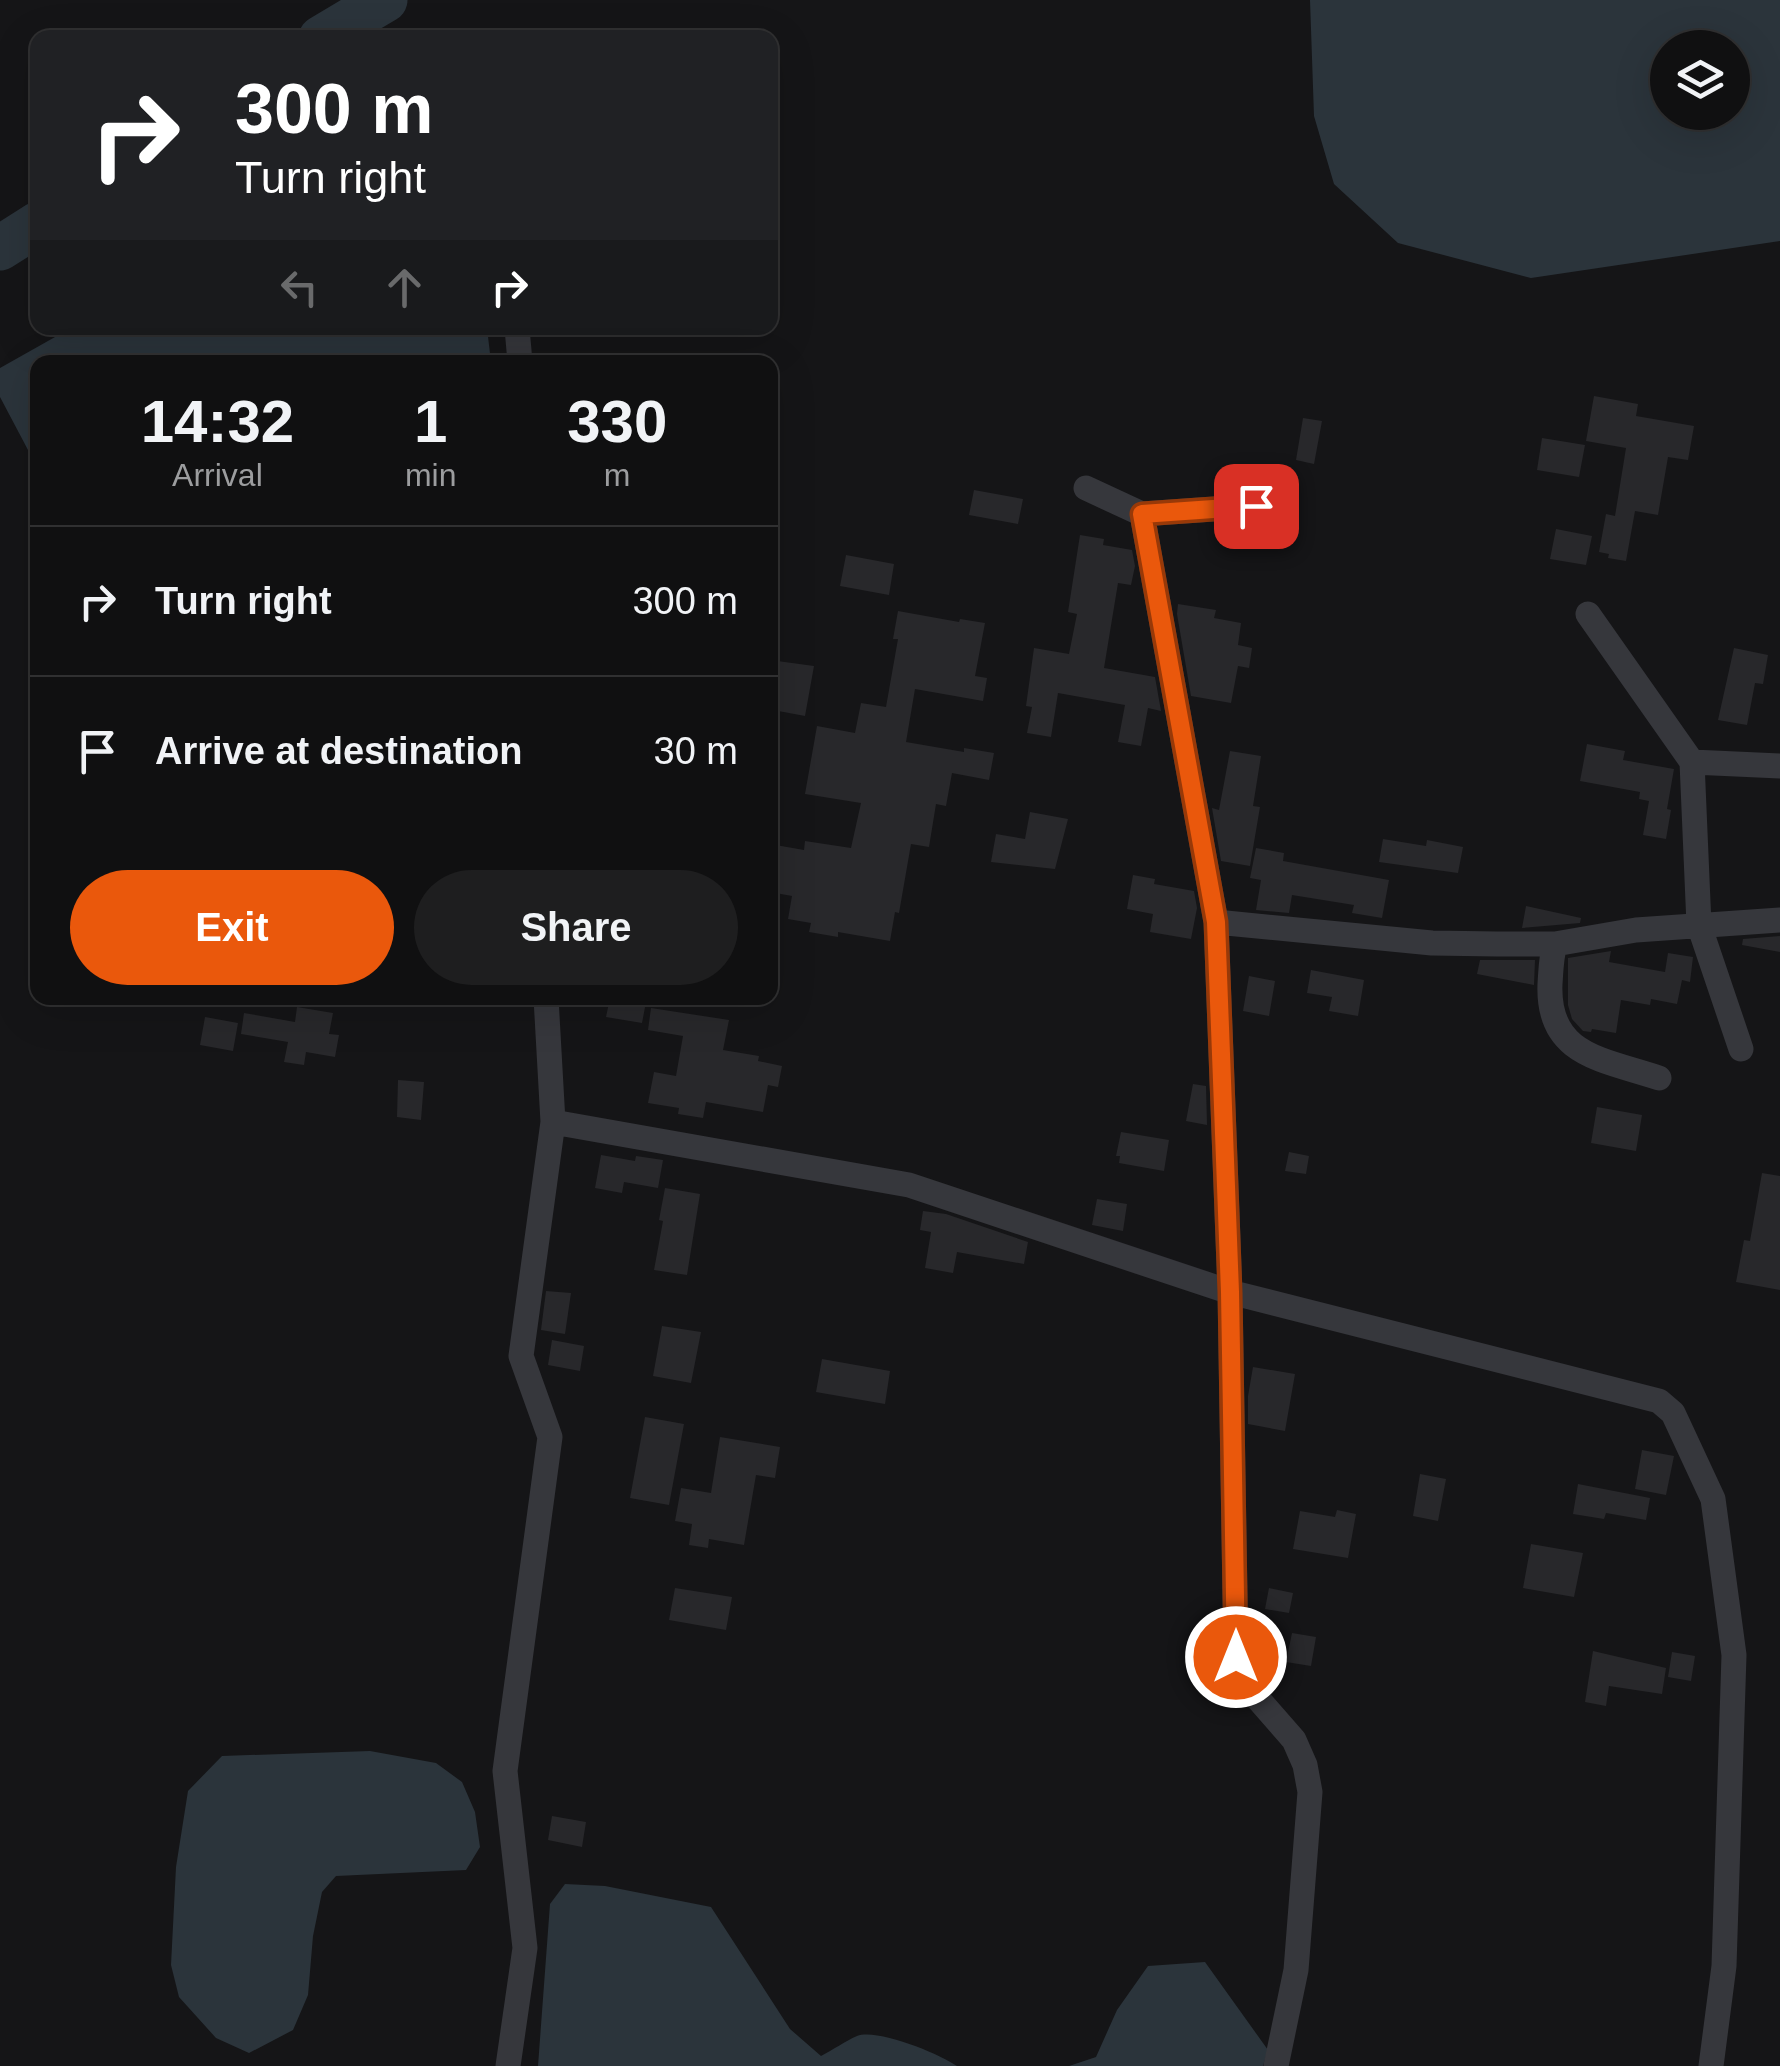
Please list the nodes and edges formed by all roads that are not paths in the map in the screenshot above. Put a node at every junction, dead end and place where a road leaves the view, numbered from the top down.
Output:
1 (1086, 488) dead end
2 (1256, 506) dead end
3 (1142, 514) junction
4 (1588, 614) dead end
5 (1692, 762) junction
6 (1780, 766) edge
7 (1780, 920) edge
8 (1216, 922) junction
9 (1699, 925) junction
10 (1556, 944) junction
11 (546, 1005) edge
12 (1741, 1049) dead end
13 (1659, 1078) dead end
14 (553, 1122) junction
15 (1230, 1292) junction
16 (508, 2066) edge
17 (1276, 2066) edge
18 (1711, 2066) edge

1 - 3 street
2 - 3 street
3 - 8 street
4 - 5 street
5 - 6 street
5 - 9 street
7 - 9 street
8 - 10 street
8 - 15 street
9 - 10 street
9 - 12 street
10 - 13 street
11 - 14 street
14 - 15 street
14 - 16 street
15 - 17 street
15 - 18 street

